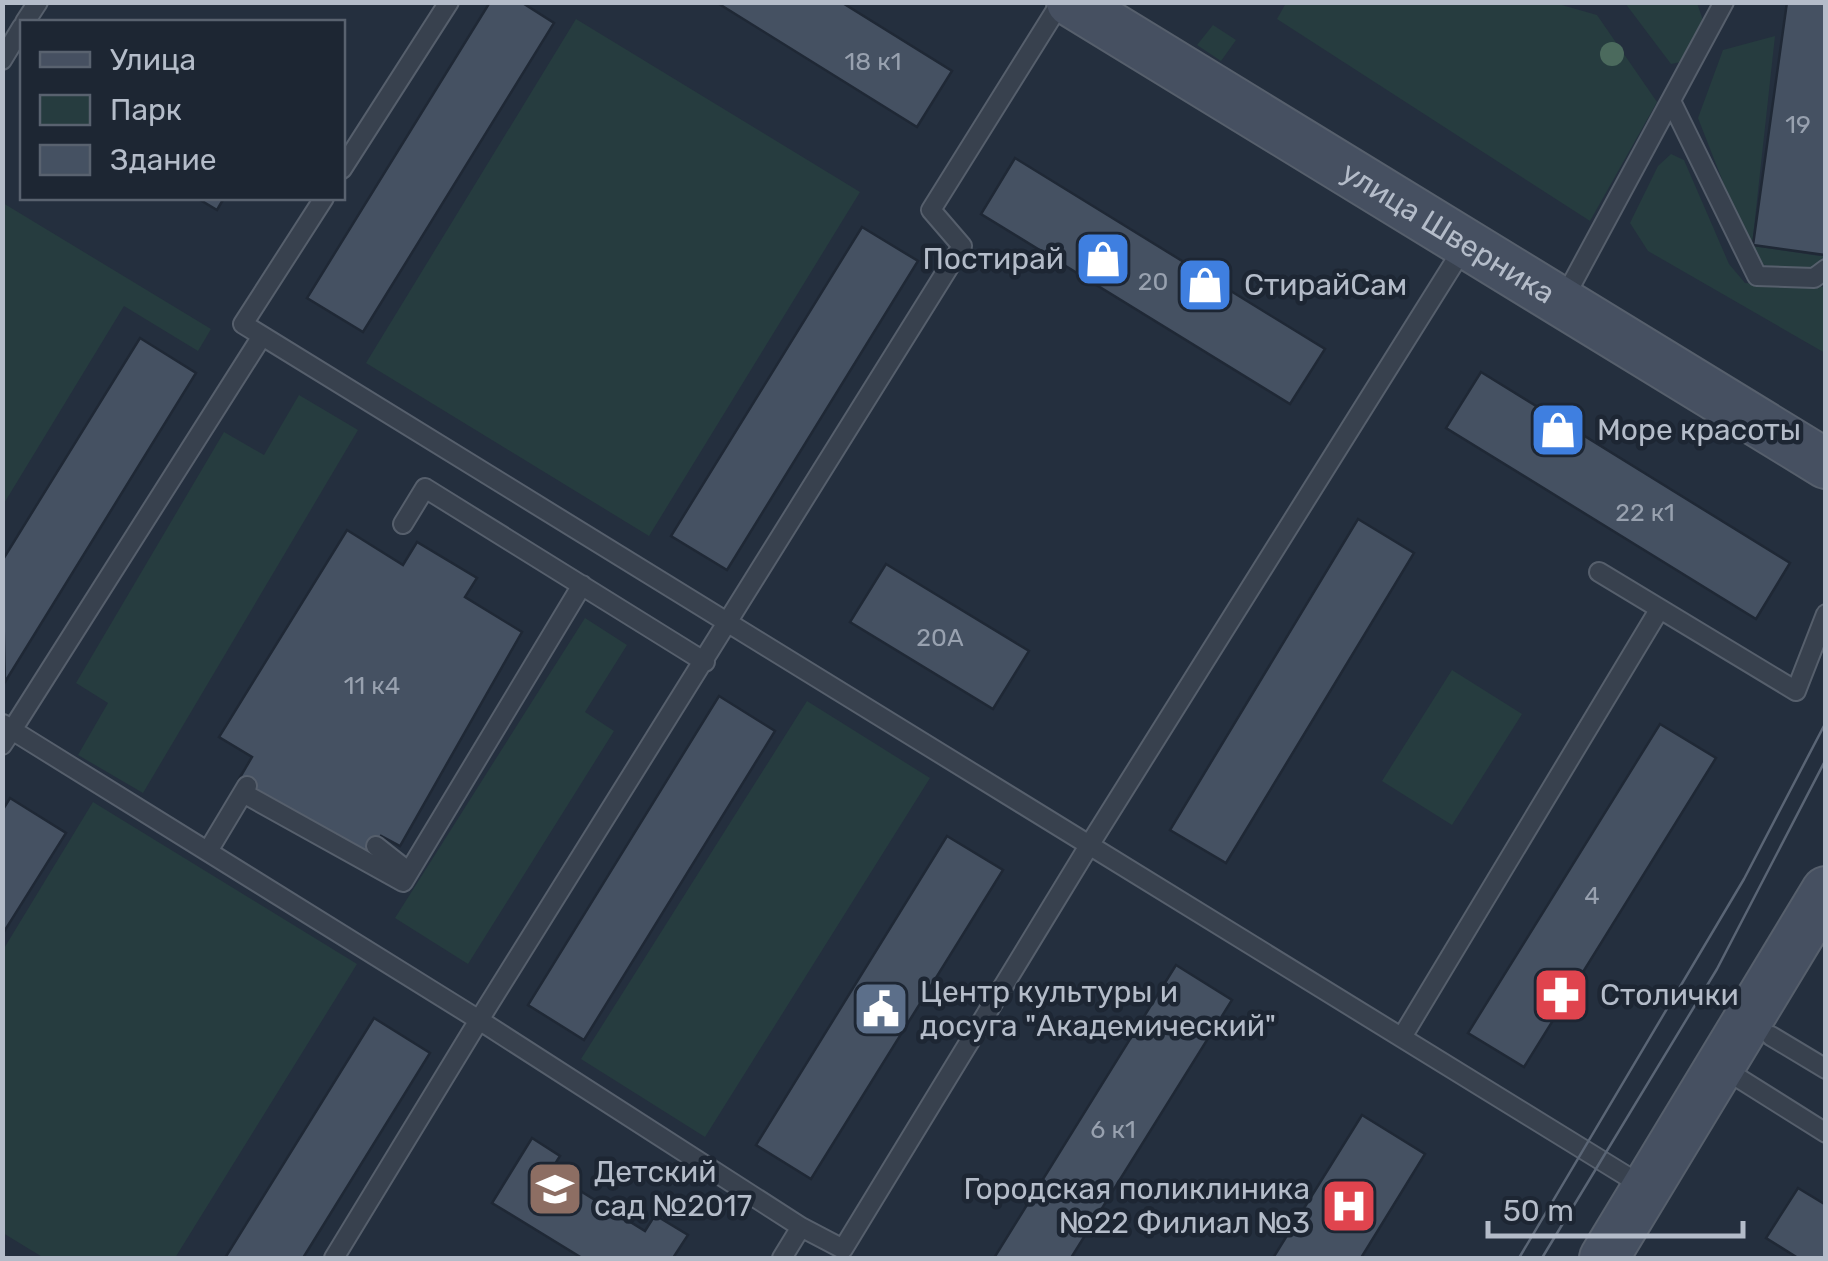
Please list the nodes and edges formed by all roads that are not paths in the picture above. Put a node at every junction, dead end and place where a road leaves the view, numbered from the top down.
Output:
1 (449, 2) edge
2 (1061, 2) edge
3 (1071, 2) edge
4 (1724, 2) edge
5 (20, 31) edge
6 (2, 60) edge
7 (1671, 100) junction
8 (345, 164) edge
9 (323, 200) edge
10 (1466, 244) junction
11 (1826, 269) edge
12 (1562, 302) junction
13 (262, 336) junction
14 (1826, 464) edge
15 (403, 524) dead end
16 (1599, 572) dead end
17 (582, 585) junction
18 (1659, 610) junction
19 (1826, 614) edge
20 (729, 624) junction
21 (705, 662) junction
22 (6, 733) edge
23 (1090, 844) junction
24 (376, 846) dead end
25 (208, 852) junction
26 (409, 872) junction
27 (1826, 890) edge
28 (478, 1020) junction
29 (1771, 1036) dead end
30 (1402, 1037) junction
31 (1721, 1066) junction
32 (1826, 1069) edge
33 (1826, 1133) edge
34 (1647, 1188) junction
35 (801, 1226) junction
36 (1613, 1255) edge
37 (334, 1258) edge
38 (782, 1258) edge

1 - 8 lane
2 - 20 lane
3 - 10 street, улица Шверника
4 - 7 lane
5 - 6 lane
7 - 11 lane
7 - 12 lane
9 - 13 lane
10 - 12 street, улица Шверника
10 - 23 lane
12 - 14 street, улица Шверника
13 - 20 lane
13 - 22 lane
15 - 17 lane
16 - 18 lane
17 - 21 lane
17 - 26 lane
18 - 19 lane
18 - 30 lane
20 - 21 lane
20 - 23 lane
21 - 28 lane
22 - 25 lane
23 - 30 lane
23 - 35 lane
24 - 26 lane
25 - 26 lane
25 - 28 lane
27 - 31 street
28 - 35 lane
28 - 37 lane
29 - 32 lane
30 - 34 lane
31 - 33 lane
31 - 34 street
34 - 36 street
35 - 38 lane

